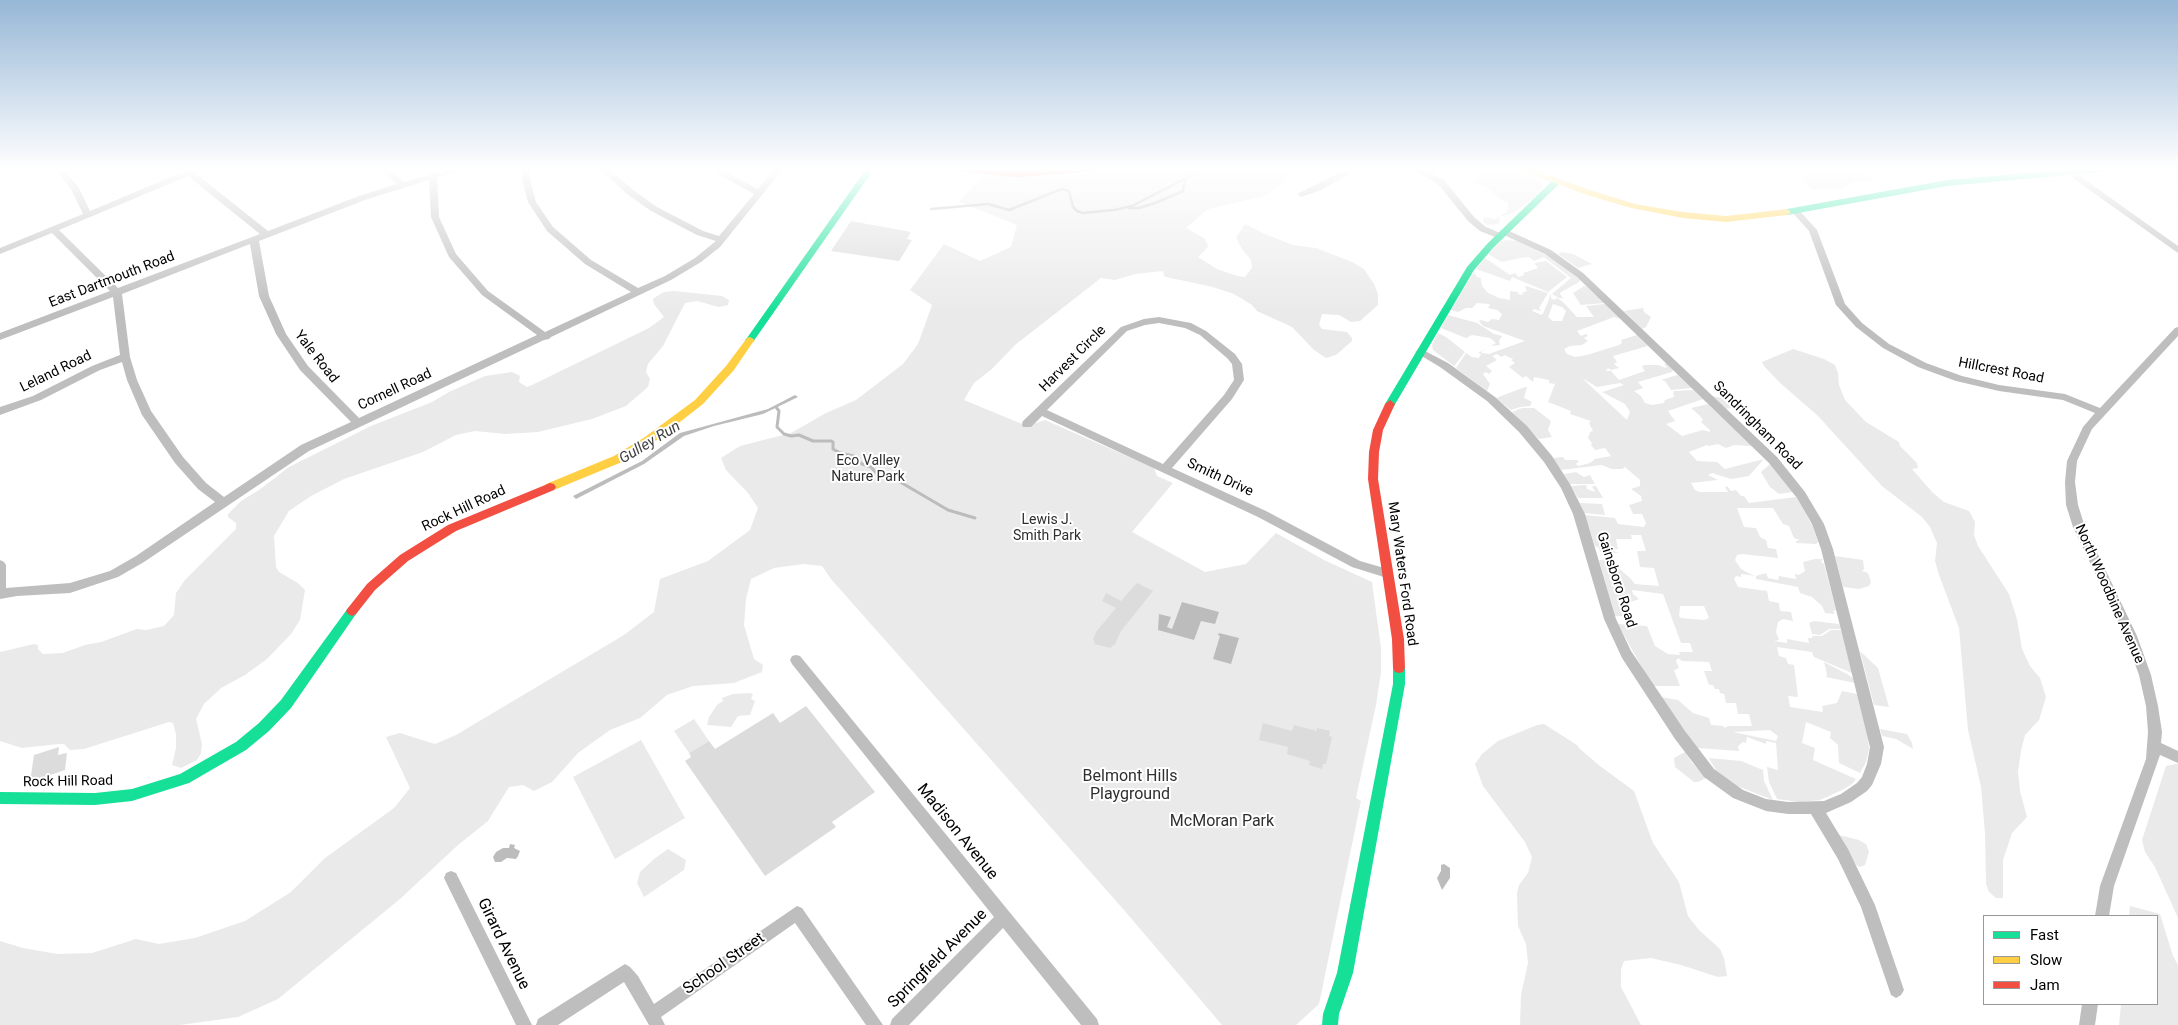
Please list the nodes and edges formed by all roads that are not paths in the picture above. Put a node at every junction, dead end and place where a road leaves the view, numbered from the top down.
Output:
1 (83, 217) edge
2 (246, 217) edge
3 (315, 217) edge
4 (435, 217) edge
5 (542, 217) edge
6 (670, 217) edge
7 (741, 217) edge
8 (836, 217) edge
9 (1469, 217) edge
10 (1520, 217) edge
11 (1697, 217) edge
12 (1754, 217) edge
13 (1801, 217) edge
14 (2132, 217) edge
15 (53, 229) junction
16 (1502, 234) junction
17 (267, 235) junction
18 (254, 240) junction
19 (722, 240) junction
20 (2178, 250) edge
21 (0, 251) edge
22 (116, 293) junction
23 (639, 293) junction
24 (2178, 330) edge
25 (0, 337) edge
26 (546, 337) junction
27 (1420, 352) junction
28 (125, 357) junction
29 (0, 411) edge
30 (1040, 411) junction
31 (2101, 412) junction
32 (358, 423) junction
33 (1027, 424) dead end
34 (1165, 469) junction
35 (223, 502) junction
36 (0, 565) edge
37 (1387, 573) junction
38 (0, 594) edge
39 (796, 660) dead end
40 (2155, 747) junction
41 (2178, 757) edge
42 (0, 798) edge
43 (1816, 809) junction
44 (451, 878) dead end
45 (2102, 915) edge
46 (1004, 917) junction
47 (1896, 990) dead end
48 (2090, 1005) edge
49 (1331, 1019) edge
50 (654, 1020) edge
51 (524, 1025) edge
52 (544, 1025) edge
53 (875, 1025) edge
54 (898, 1025) edge
55 (1091, 1025) edge
56 (1320, 1025) edge
57 (2087, 1025) edge

1 - 15 street
2 - 17 street
3 - 17 street, East Dartmouth Road
4 - 26 street
5 - 23 street
6 - 19 street
7 - 19 street, Cornell Road
8 - 42 main road, Rock Hill Road
9 - 16 street, Sandringham Road
10 - 16 main road, Mary Waters Ford Road
11 - 12 main road
13 - 31 street, Hillcrest Road
14 - 20 street
15 - 21 street
15 - 22 street
16 - 27 main road, Mary Waters Ford Road
16 - 43 street, Sandringham Road
17 - 18 street, East Dartmouth Road
18 - 22 street, East Dartmouth Road
18 - 32 street, Yale Road
19 - 23 street, Cornell Road
22 - 25 street, East Dartmouth Road
22 - 28 street
23 - 26 street, Cornell Road
24 - 31 street, North Woodbine Avenue
26 - 32 street, Cornell Road
27 - 37 main road, Mary Waters Ford Road
27 - 43 street, Gainsboro Road
28 - 29 street, Leland Road
28 - 35 street
30 - 33 street, Harvest Circle
30 - 34 street, Smith Drive
30 - 34 street, Harvest Circle
31 - 40 street, North Woodbine Avenue
32 - 35 street, Cornell Road
34 - 37 street, Smith Drive
35 - 38 street, Cornell Road
36 - 38 street
37 - 49 main road, Mary Waters Ford Road
39 - 46 street, Madison Avenue
40 - 41 street
40 - 45 street, North Woodbine Avenue
43 - 47 street
44 - 51 street, Girard Avenue
46 - 54 street, Springfield Avenue
46 - 55 street, Madison Avenue
48 - 57 street
49 - 56 main road
50 - 52 street
50 - 53 street, School Street

